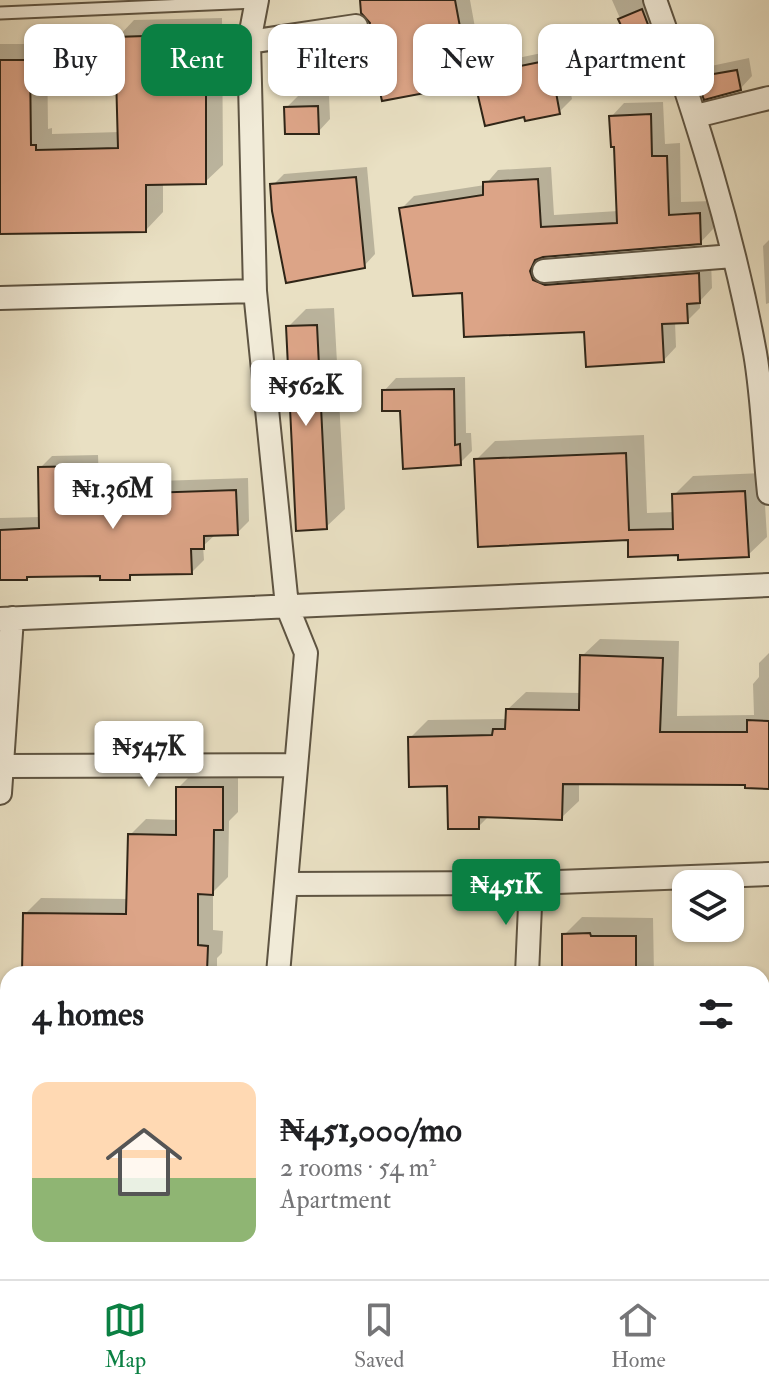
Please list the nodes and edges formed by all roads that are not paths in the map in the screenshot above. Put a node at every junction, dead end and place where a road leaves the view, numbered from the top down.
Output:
1 (655, 0) edge
2 (257, 1) edge
3 (0, 13) edge
4 (252, 27) edge
5 (250, 96) edge
6 (769, 98) edge
7 (696, 116) junction
8 (733, 256) junction
9 (544, 271) dead end
10 (255, 291) junction
11 (0, 298) edge
12 (769, 493) edge
13 (769, 585) edge
14 (287, 606) junction
15 (6, 619) edge
16 (294, 765) junction
17 (3, 766) junction
18 (0, 793) edge
19 (769, 874) edge
20 (531, 883) junction
21 (287, 884) junction
22 (279, 966) edge
23 (527, 966) edge

1 - 7 street
2 - 3 lane
2 - 4 street
5 - 10 street
6 - 7 street
7 - 8 street
8 - 9 street
8 - 12 street
10 - 11 street
10 - 14 street
13 - 14 street
14 - 15 street
14 - 16 street
15 - 17 street
16 - 17 street
16 - 21 street
17 - 18 street
19 - 20 street
20 - 21 street
20 - 23 street
21 - 22 street

